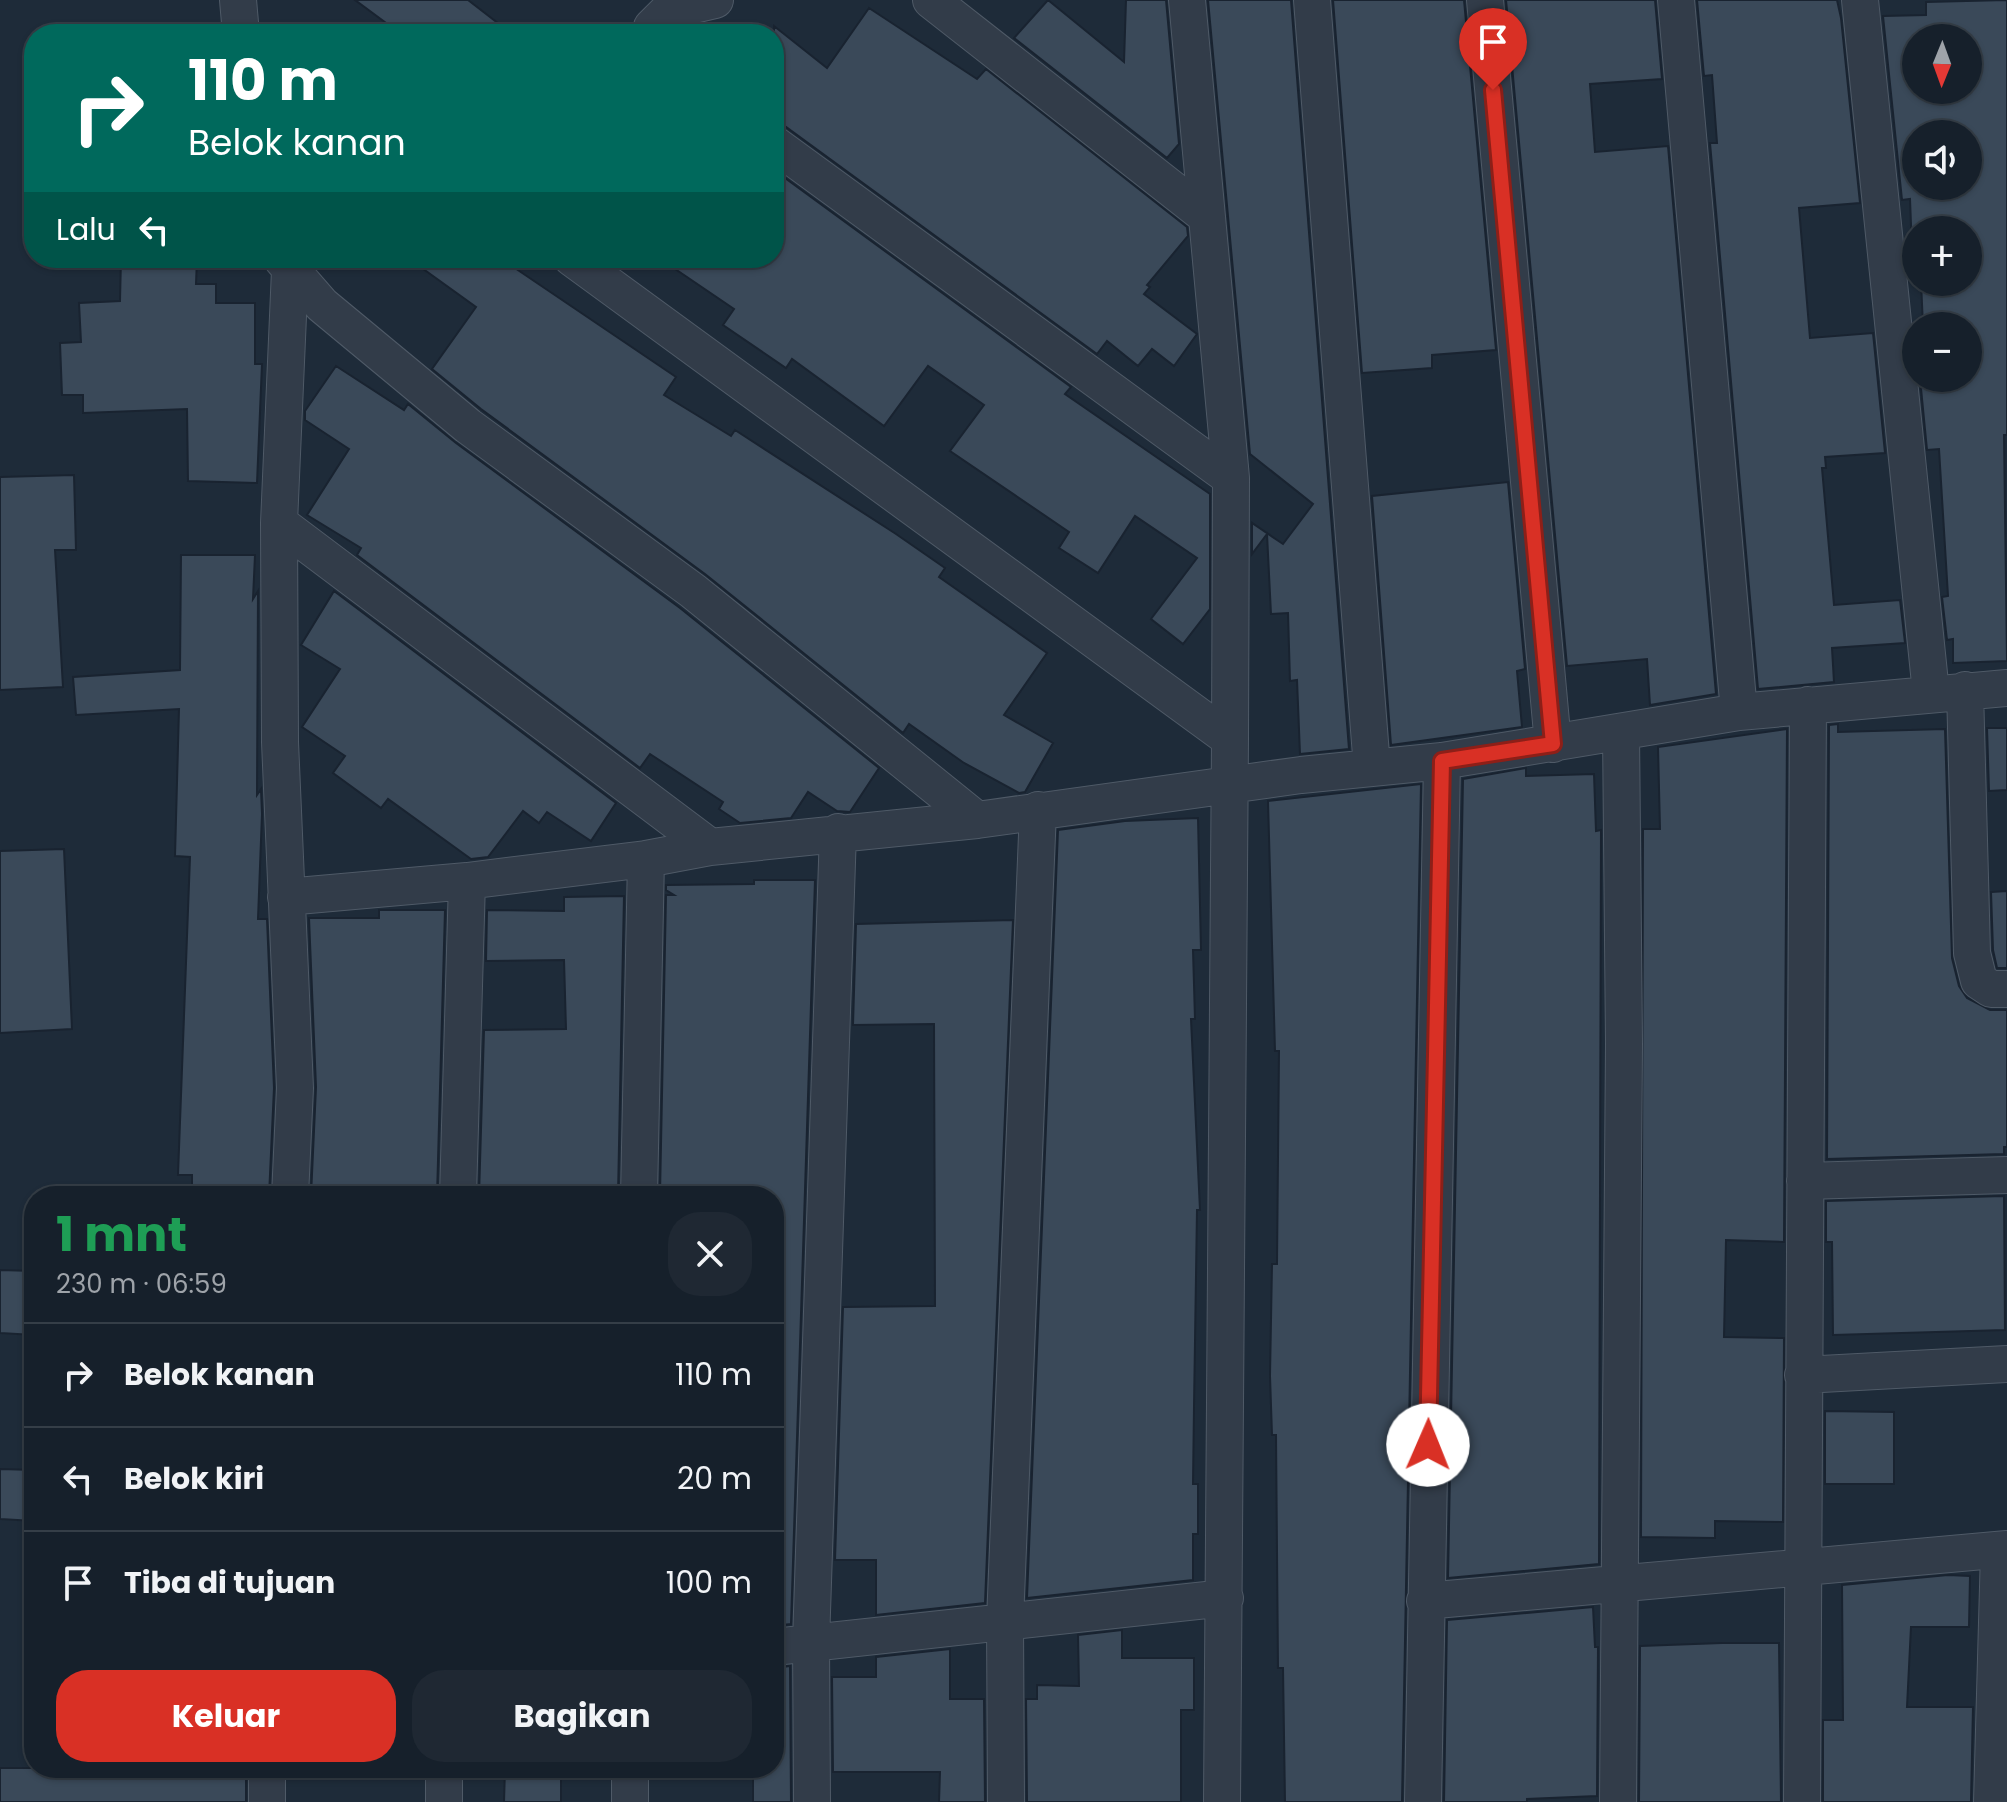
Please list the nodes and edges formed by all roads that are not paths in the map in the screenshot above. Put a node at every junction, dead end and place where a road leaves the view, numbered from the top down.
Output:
1 (238, 0) edge
2 (715, 0) edge
3 (931, 0) edge
4 (1187, 0) edge
5 (1312, 0) edge
6 (1485, 0) edge
7 (1676, 0) edge
8 (1860, 0) edge
9 (240, 24) edge
10 (655, 24) edge
11 (784, 151) edge
12 (1205, 215) junction
13 (286, 268) edge
14 (290, 268) edge
15 (586, 268) edge
16 (1231, 478) junction
17 (279, 523) junction
18 (2007, 688) edge
19 (1948, 691) junction
20 (1808, 705) junction
21 (1739, 712) junction
22 (1621, 732) junction
23 (1230, 739) junction
24 (1553, 744) junction
25 (1442, 761) junction
26 (1372, 768) junction
27 (1229, 785) junction
28 (1038, 810) junction
29 (977, 820) junction
30 (838, 832) junction
31 (710, 847) junction
32 (646, 859) junction
33 (467, 881) junction
34 (286, 897) junction
35 (2007, 989) edge
36 (2007, 1175) edge
37 (1805, 1181) junction
38 (290, 1186) edge
39 (458, 1186) edge
40 (639, 1186) edge
41 (2007, 1364) edge
42 (1803, 1375) junction
43 (2003, 1550) edge
44 (1803, 1570) junction
45 (1620, 1585) junction
46 (1225, 1598) junction
47 (1425, 1601) junction
48 (1005, 1621) junction
49 (811, 1642) junction
50 (784, 1646) edge
51 (267, 1778) edge
52 (444, 1778) edge
53 (630, 1778) edge
54 (267, 1802) edge
55 (444, 1802) edge
56 (630, 1802) edge
57 (812, 1802) edge
58 (1006, 1802) edge
59 (1222, 1802) edge
60 (1423, 1802) edge
61 (1618, 1802) edge
62 (1802, 1802) edge
63 (1992, 1802) edge

1 - 9 street
2 - 10 street
3 - 12 street
4 - 12 street
5 - 26 street
6 - 24 street
7 - 21 street
8 - 19 street
11 - 16 street
12 - 16 street
13 - 17 street
14 - 29 street
15 - 23 street
16 - 23 street
17 - 31 street
17 - 34 street
18 - 19 street
19 - 20 street
19 - 35 street
20 - 21 street
20 - 37 street
21 - 22 street
22 - 24 street
22 - 45 street
23 - 27 street
24 - 25 street
25 - 26 street
25 - 47 street
26 - 27 street
27 - 28 street
27 - 46 street
28 - 29 street
28 - 48 street
29 - 30 street
30 - 31 street
30 - 49 street
31 - 32 street
32 - 33 street
32 - 40 street
33 - 34 street
33 - 39 street
34 - 38 street
36 - 37 street
37 - 42 street
41 - 42 street
42 - 44 street
43 - 44 street
43 - 63 street
44 - 45 street
44 - 62 street
45 - 47 street
45 - 61 street
46 - 48 street
46 - 59 street
47 - 60 street
48 - 49 street
48 - 58 street
49 - 50 street
49 - 57 street
51 - 54 street
52 - 55 street
53 - 56 street

